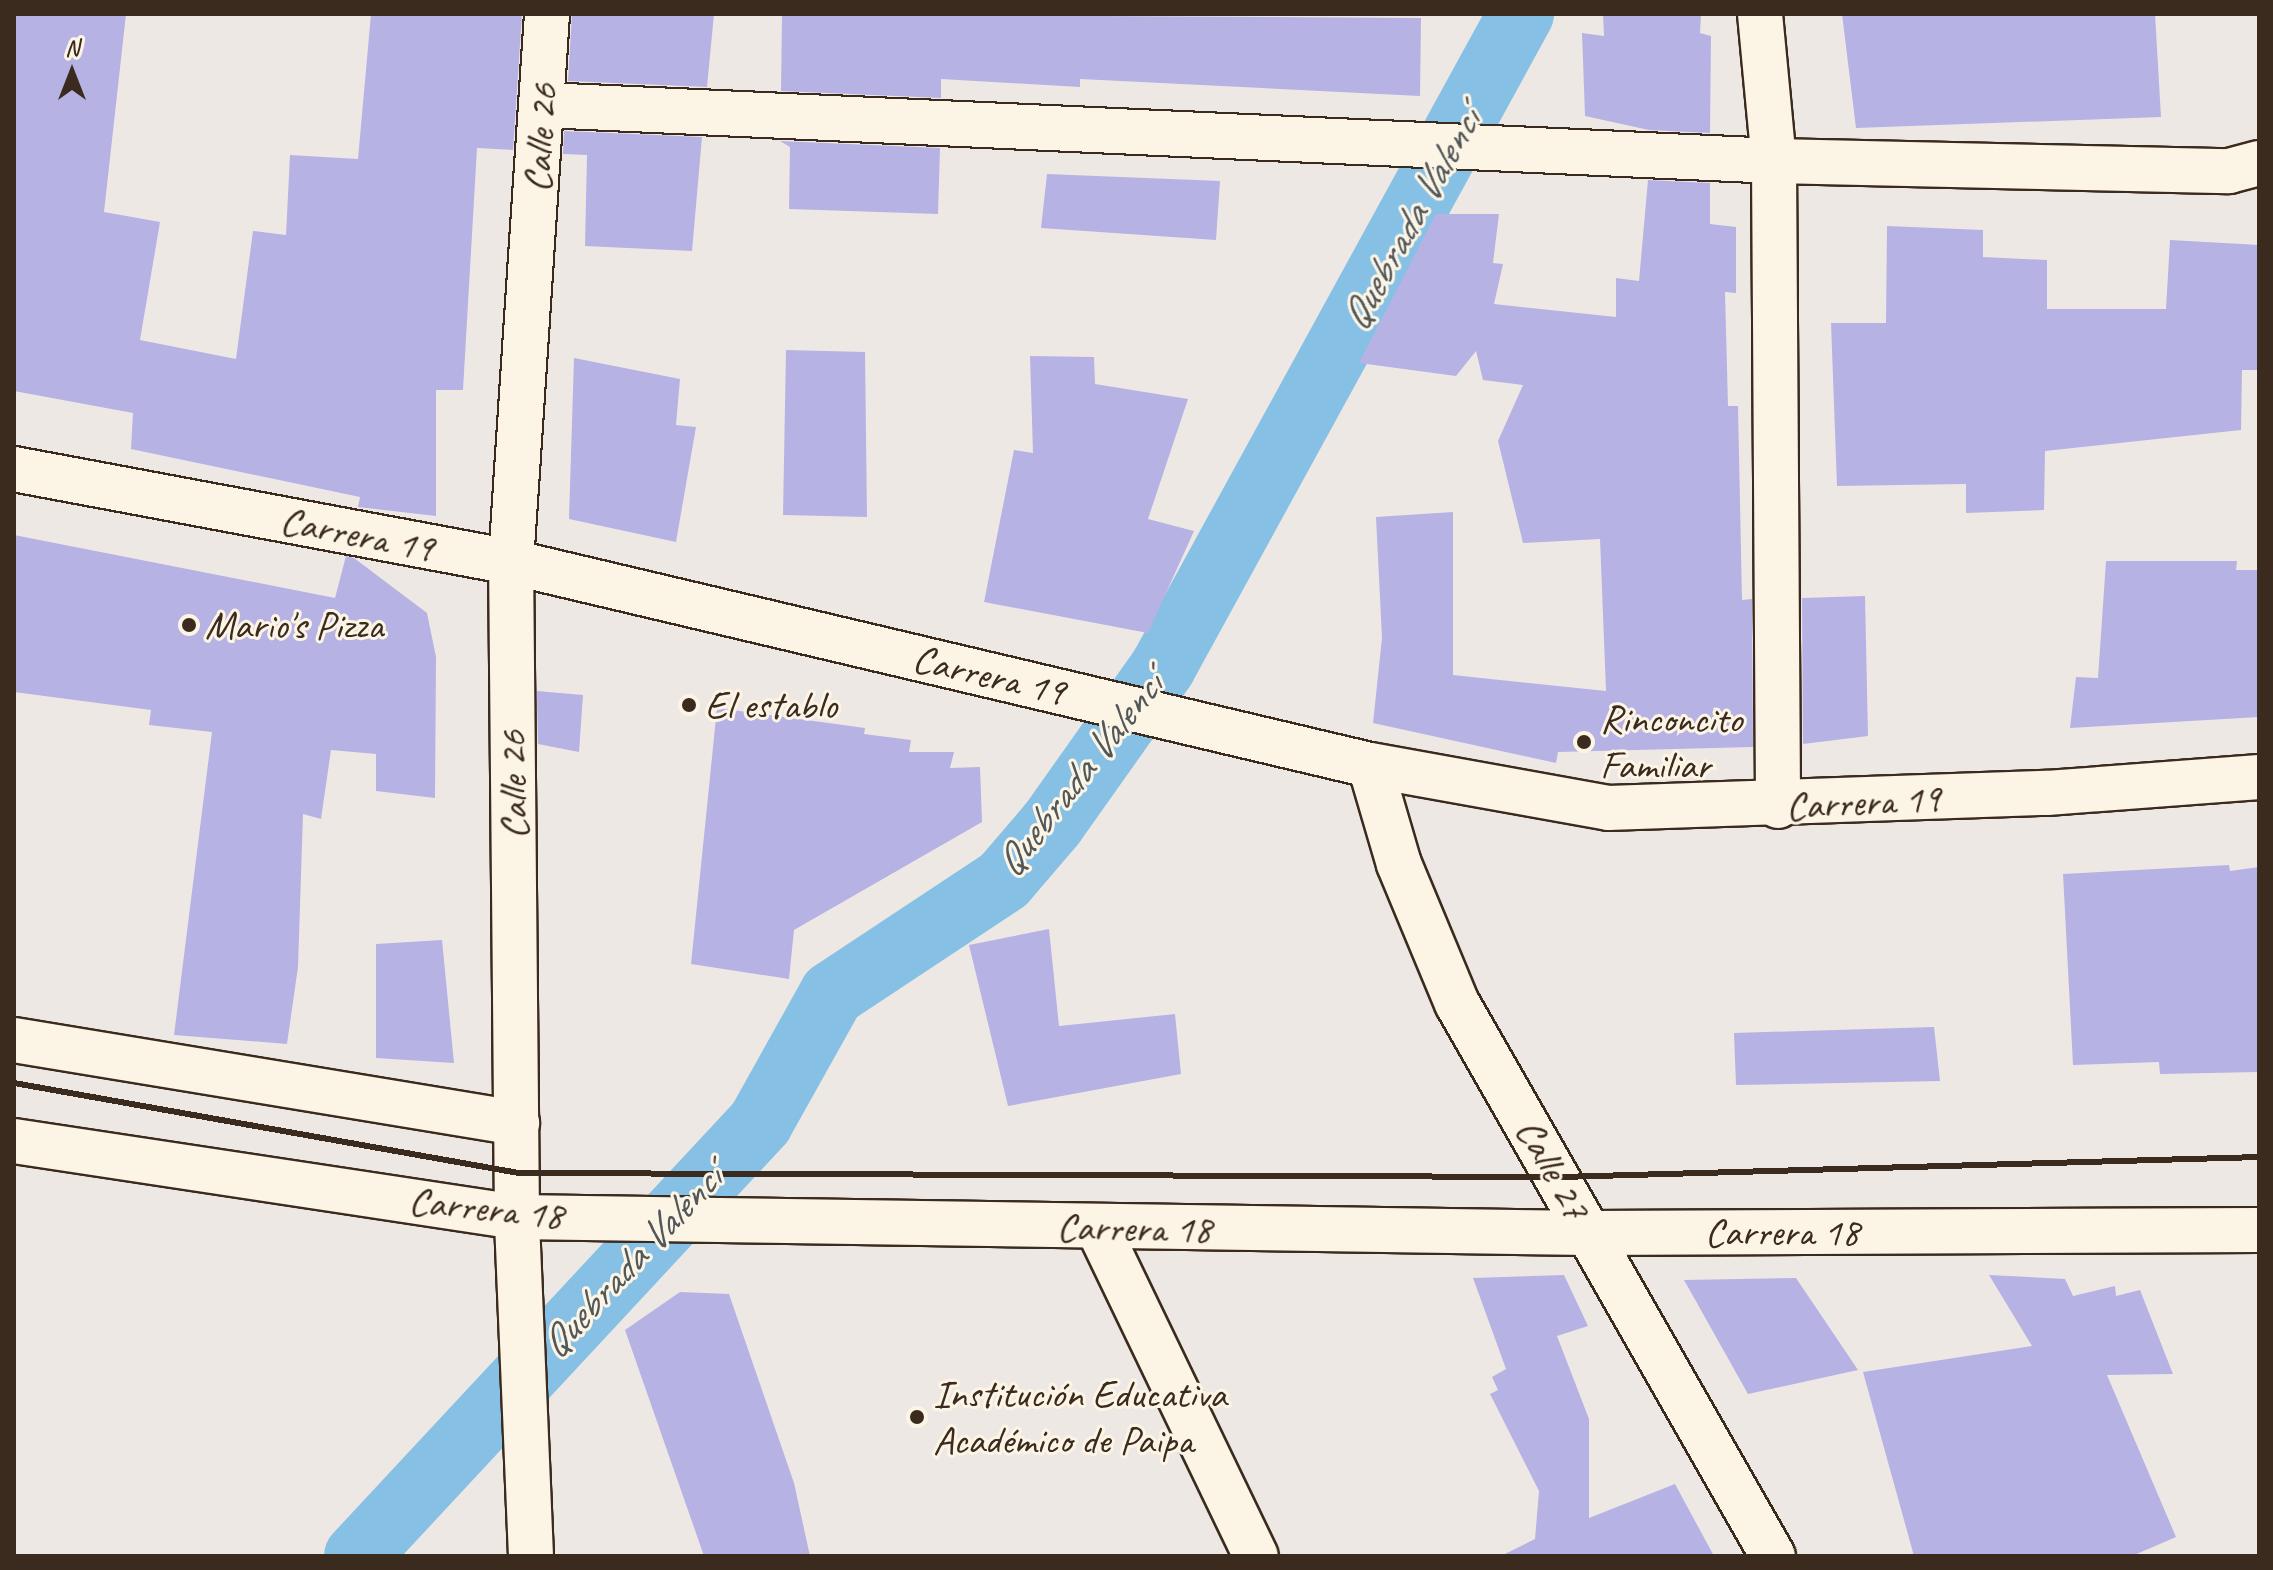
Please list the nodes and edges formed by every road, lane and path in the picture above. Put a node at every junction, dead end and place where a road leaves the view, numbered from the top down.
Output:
1 (547, 14) edge
2 (1760, 14) edge
3 (543, 105) junction
4 (1774, 161) junction
5 (2259, 163) edge
6 (14, 469) edge
7 (511, 562) junction
8 (1370, 765) junction
9 (2259, 777) edge
10 (1778, 806) junction
11 (14, 1040) edge
12 (517, 1123) junction
13 (14, 1141) edge
14 (517, 1217) junction
15 (1098, 1228) junction
16 (2259, 1230) edge
17 (1589, 1233) junction
18 (531, 1556) edge
19 (1256, 1556) edge
20 (1773, 1556) edge

1 - 3 street, Calle 26
2 - 4 street
3 - 4 street
3 - 7 street, Calle 26
4 - 5 street
4 - 10 street
6 - 7 street, Carrera 19
7 - 8 street, Carrera 19
7 - 12 street, Calle 26
8 - 10 street, Carrera 19
8 - 17 street, Calle 27
9 - 10 street, Carrera 19
11 - 12 street
12 - 14 street, Calle 26
13 - 14 street, Carrera 18
14 - 15 street, Carrera 18
14 - 18 street, Calle 26
15 - 17 street, Carrera 18
15 - 19 street
16 - 17 street, Carrera 18
17 - 20 street, Calle 27

